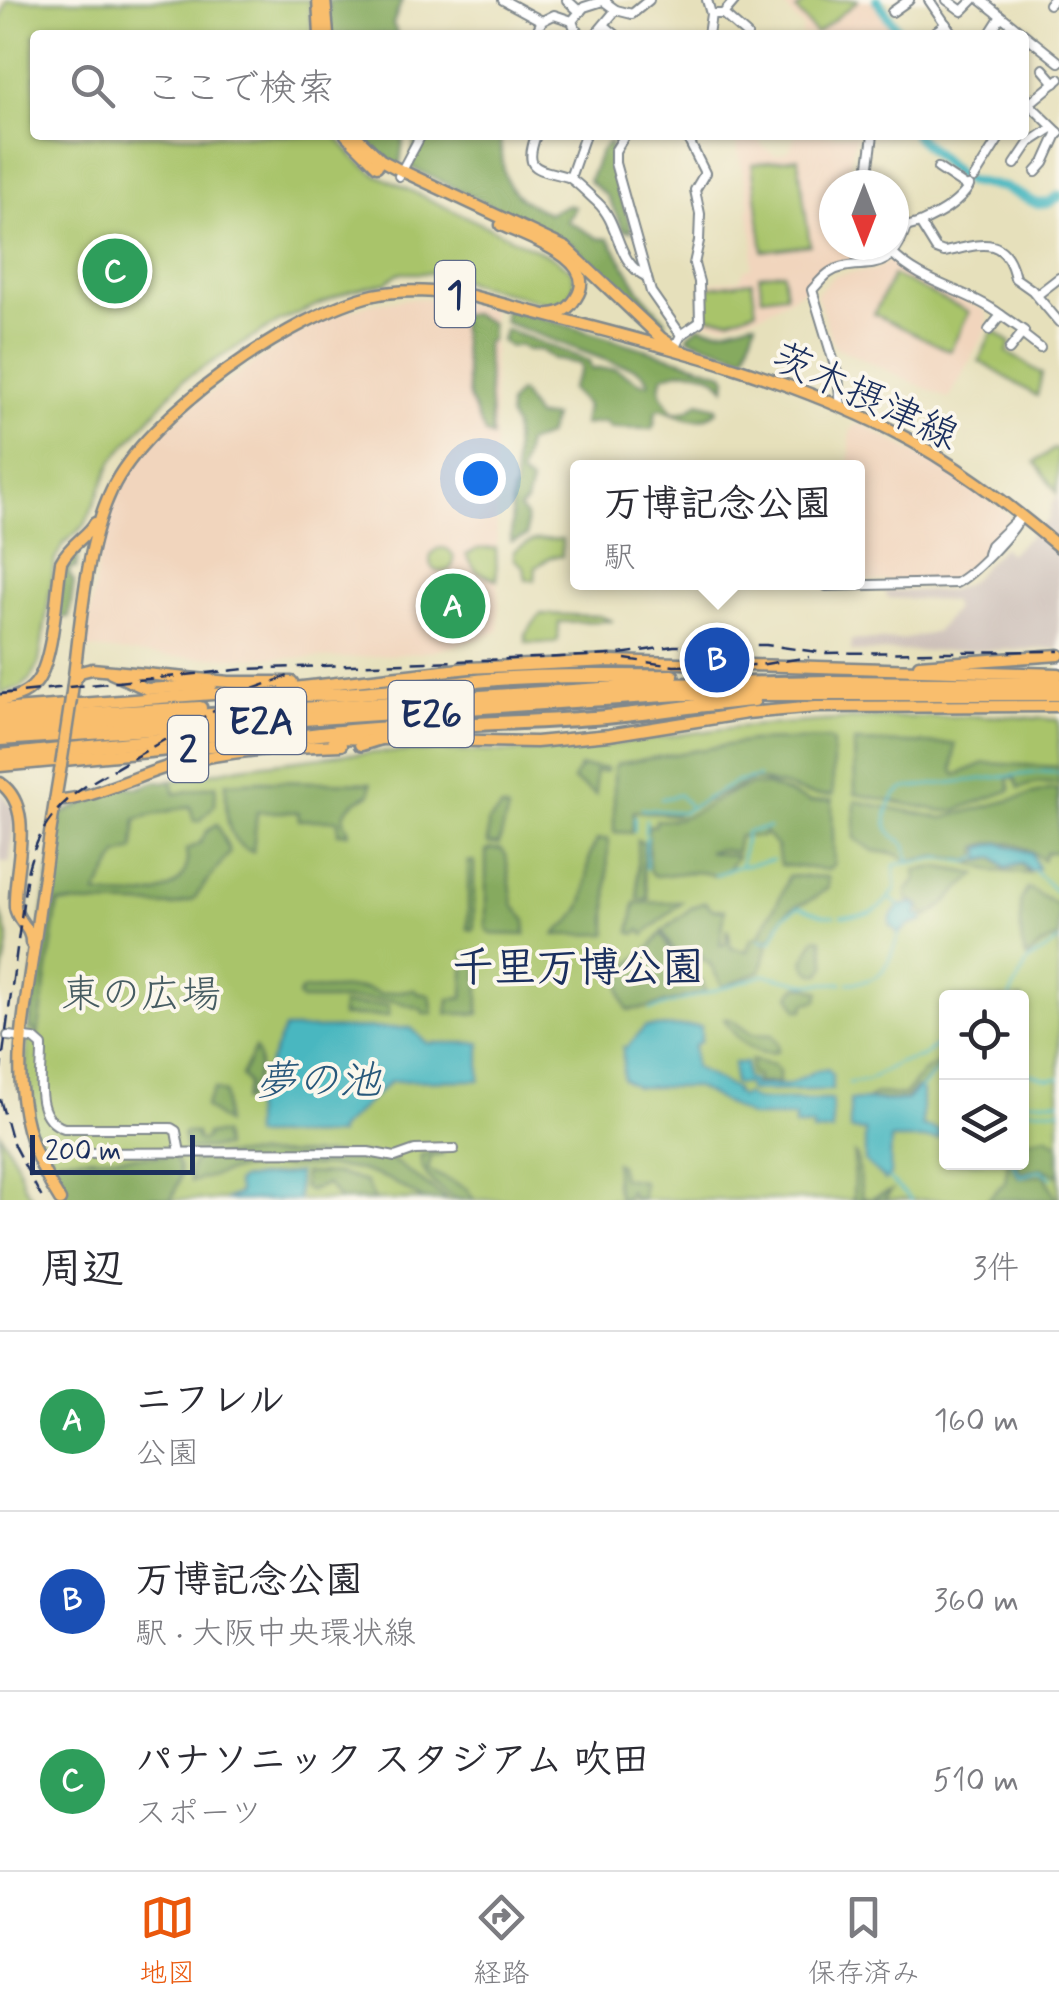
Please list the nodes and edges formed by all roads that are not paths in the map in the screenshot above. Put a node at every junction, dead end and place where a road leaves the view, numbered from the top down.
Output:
1 (322, 0) edge
2 (503, 0) edge
3 (566, 0) edge
4 (648, 0) edge
5 (706, 0) edge
6 (735, 0) edge
7 (909, 0) edge
8 (929, 0) edge
9 (947, 0) edge
10 (974, 0) edge
11 (605, 1) edge
12 (986, 1) edge
13 (616, 10) junction
14 (580, 12) junction
15 (892, 12) dead end
16 (712, 14) junction
17 (723, 14) junction
18 (1001, 16) junction
19 (572, 21) junction
20 (542, 22) junction
21 (946, 24) junction
22 (604, 25) junction
23 (324, 30) edge
24 (538, 30) edge
25 (579, 30) edge
26 (600, 30) edge
27 (610, 30) edge
28 (709, 30) edge
29 (741, 30) edge
30 (938, 30) edge
31 (950, 30) edge
32 (993, 30) edge
33 (1019, 30) edge
34 (1029, 38) edge
35 (1059, 62) edge
36 (1043, 70) dead end
37 (1057, 81) edge
38 (1029, 100) edge
39 (1029, 103) edge
40 (1056, 131) edge
41 (351, 140) edge
42 (360, 140) edge
43 (418, 140) edge
44 (534, 140) edge
45 (583, 140) edge
46 (623, 140) edge
47 (689, 140) edge
48 (872, 140) edge
49 (997, 140) edge
50 (1016, 160) dead end
51 (938, 168) dead end
52 (870, 170) edge
53 (1036, 172) dead end
54 (400, 173) junction
55 (570, 178) junction
56 (970, 184) junction
57 (920, 223) junction
58 (909, 226) edge
59 (881, 260) edge
60 (903, 260) edge
61 (647, 277) junction
62 (1059, 278) edge
63 (1037, 295) junction
64 (991, 308) junction
65 (536, 313) junction
66 (1000, 315) junction
67 (1059, 322) edge
68 (1022, 334) junction
69 (678, 341) junction
70 (1040, 348) dead end
71 (1009, 350) dead end
72 (686, 354) junction
73 (840, 406) junction
74 (103, 509) junction
75 (1021, 516) junction
76 (1059, 547) edge
77 (865, 586) edge
78 (1059, 655) edge
79 (103, 670) junction
80 (868, 670) junction
81 (1059, 674) edge
82 (356, 682) junction
83 (1059, 684) edge
84 (72, 686) junction
85 (889, 687) junction
86 (246, 691) junction
87 (1059, 694) edge
88 (422, 700) junction
89 (0, 701) edge
90 (522, 703) junction
91 (1059, 709) edge
92 (0, 710) edge
93 (0, 719) edge
94 (513, 723) junction
95 (0, 729) edge
96 (376, 738) junction
97 (0, 739) edge
98 (269, 740) junction
99 (438, 742) junction
100 (362, 744) junction
101 (0, 756) edge
102 (0, 766) edge
103 (0, 783) edge
104 (55, 800) junction
105 (31, 959) junction
106 (13, 1036) junction
107 (454, 1149) dead end
108 (180, 1153) junction
109 (40, 1165) junction
110 (59, 1200) edge

1 - 23 main road
2 - 20 street
3 - 14 street
4 - 13 street
5 - 16 street
6 - 17 street
7 - 15 street
8 - 21 street
9 - 10 street
11 - 13 street
11 - 14 street
12 - 18 street
13 - 22 street
14 - 19 street
16 - 17 street
16 - 28 street
17 - 29 street
18 - 32 street
18 - 33 street
19 - 20 street
19 - 25 street
20 - 24 street
21 - 30 street
21 - 31 street
22 - 26 street
22 - 27 street
34 - 35 street
36 - 37 street
37 - 38 street
39 - 40 street
40 - 50 street
40 - 53 street
41 - 54 main road, 茨木摂津線 / 1
42 - 54 main road, 茨木摂津線 / 1
43 - 54 street
44 - 55 street
45 - 55 street
46 - 61 street
47 - 69 street
48 - 52 street
49 - 56 street
51 - 56 street
54 - 65 main road, 茨木摂津線 / 1
54 - 69 main road, 茨木摂津線 / 1
55 - 61 street
56 - 57 street
57 - 58 street
57 - 63 street
59 - 73 street
60 - 64 street
61 - 69 street
62 - 63 street
63 - 67 street
64 - 66 street
64 - 66 street
65 - 72 main road, 茨木摂津線 / 1
65 - 74 main road, 茨木摂津線 / 1
66 - 68 street
68 - 70 street
68 - 71 street
69 - 72 main road, 茨木摂津線 / 1
72 - 73 main road, 茨木摂津線 / 1
73 - 75 main road, 茨木摂津線 / 1
74 - 84 main road, 茨木摂津線 / 1
74 - 89 main road
75 - 76 main road, 茨木摂津線 / 1
75 - 77 street
78 - 80 main road
79 - 82 main road
79 - 84 main road
79 - 86 main road
80 - 81 main road, 2
80 - 82 main road, 2
82 - 86 main road, 2
83 - 85 highway, E2A
84 - 104 main road, 茨木摂津線 / 1, bridge
85 - 86 highway
85 - 87 highway, E2A
85 - 88 highway, E2A
85 - 90 highway, E2A
85 - 94 highway
86 - 92 main road, 2
88 - 93 highway, E2A
88 - 95 highway, E2A
90 - 97 highway, E2A
90 - 101 highway, E26
91 - 99 main road, 2
94 - 96 highway
94 - 98 highway
96 - 98 main road, 2
96 - 99 main road, 2
96 - 100 highway
98 - 102 main road, 2
99 - 100 main road
100 - 104 main road
103 - 105 main road
104 - 105 main road, 茨木摂津線 / 1
105 - 106 main road, 茨木摂津線 / 1
106 - 108 street
106 - 109 main road, 茨木摂津線 / 1
107 - 108 street
108 - 109 street
109 - 110 main road, 茨木摂津線 / 1

